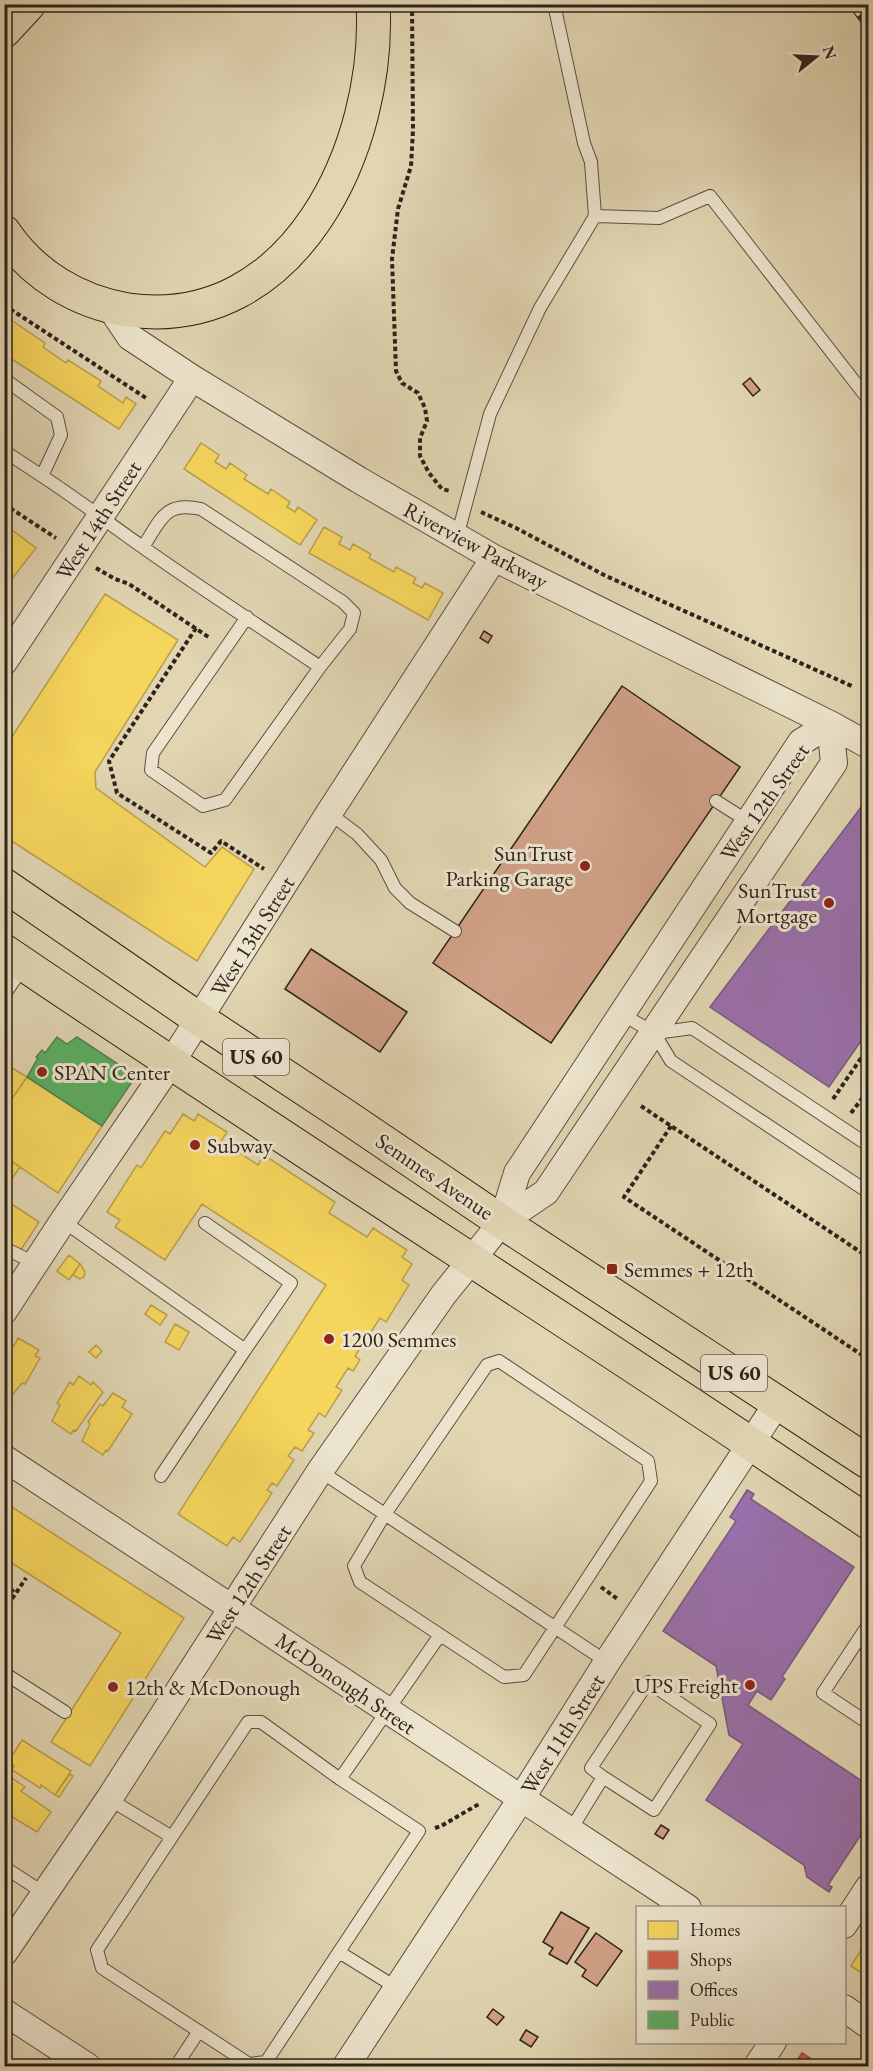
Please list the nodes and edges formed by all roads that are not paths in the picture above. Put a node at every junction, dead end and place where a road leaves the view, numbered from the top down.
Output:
1 (29, 4) edge
2 (373, 4) edge
3 (554, 4) edge
4 (4, 31) edge
5 (595, 216) junction
6 (4, 232) edge
7 (110, 307) junction
8 (192, 378) junction
9 (4, 379) edge
10 (868, 399) edge
11 (4, 451) edge
12 (42, 476) junction
13 (101, 515) junction
14 (457, 537) junction
15 (143, 547) junction
16 (494, 558) junction
17 (247, 617) junction
18 (4, 662) edge
19 (320, 667) junction
20 (830, 724) junction
21 (868, 745) edge
22 (716, 801) dead end
23 (329, 813) junction
24 (749, 822) junction
25 (4, 885) edge
26 (455, 931) dead end
27 (14, 958) edge
28 (4, 995) edge
29 (622, 1014) junction
30 (199, 1019) junction
31 (654, 1033) junction
32 (171, 1063) junction
33 (868, 1145) edge
34 (868, 1192) edge
35 (63, 1221) junction
36 (502, 1222) junction
37 (205, 1224) dead end
38 (4, 1248) edge
39 (471, 1261) junction
40 (35, 1263) junction
41 (4, 1311) edge
42 (245, 1350) junction
43 (778, 1402) junction
44 (752, 1443) junction
45 (4, 1458) edge
46 (868, 1462) edge
47 (320, 1472) junction
48 (161, 1476) dead end
49 (385, 1514) junction
50 (868, 1522) edge
51 (232, 1607) junction
52 (868, 1625) edge
53 (556, 1628) junction
54 (440, 1635) junction
55 (607, 1662) junction
56 (4, 1673) edge
57 (388, 1711) junction
58 (65, 1712) dead end
59 (868, 1723) edge
60 (603, 1777) junction
61 (340, 1779) junction
62 (109, 1799) junction
63 (521, 1799) junction
64 (570, 1831) junction
65 (172, 1837) junction
66 (4, 1867) edge
67 (868, 1888) edge
68 (44, 1893) junction
69 (685, 1906) edge
70 (846, 1922) edge
71 (339, 1952) junction
72 (4, 1953) edge
73 (397, 1988) junction
74 (846, 2009) edge
75 (4, 2012) edge
76 (868, 2025) edge
77 (199, 2031) junction
78 (772, 2044) edge
79 (87, 2067) edge
80 (176, 2067) edge
81 (346, 2067) edge
82 (757, 2067) edge

1 - 4 main road
2 - 7 main road
3 - 5 lane
5 - 10 lane
5 - 14 lane
6 - 7 main road
7 - 8 street, Riverview Parkway
8 - 13 street, West 14th Street
8 - 14 street, Riverview Parkway
9 - 12 lane
11 - 12 lane
12 - 13 lane
13 - 15 lane
13 - 18 street, West 14th Street
14 - 16 street, Riverview Parkway
15 - 17 lane
15 - 19 lane
16 - 20 street, Riverview Parkway
16 - 23 street, West 13th Street
17 - 19 lane
17 - 19 lane
20 - 21 street, Riverview Parkway
20 - 24 street, West 12th Street
20 - 31 street, West 12th Street
22 - 24 lane
23 - 26 lane
23 - 30 street, West 13th Street
24 - 29 street, West 12th Street
25 - 30 main road, Semmes Avenue / US 60
27 - 28 lane
27 - 32 main road, US 60
29 - 31 lane
29 - 36 street, West 12th Street
30 - 32 street, West 13th Street
30 - 36 main road, Semmes Avenue / US 60
31 - 33 lane
31 - 34 lane
31 - 36 street, West 12th Street
32 - 35 street, West 13th Street
32 - 39 main road, US 60
35 - 40 street, West 13th Street
35 - 42 lane
36 - 39 street, West 12th Street
36 - 43 main road, Semmes Avenue / US 60
37 - 42 lane
38 - 40 lane
39 - 44 main road, US 60
39 - 47 street, West 12th Street
40 - 41 street, West 13th Street
42 - 48 lane
43 - 44 street, West 11th Street
43 - 46 main road, Semmes Avenue / US 60
44 - 50 main road, US 60
44 - 55 street, West 11th Street
45 - 51 street, McDonough Street
47 - 49 lane
47 - 51 street, West 12th Street
49 - 53 lane
49 - 53 lane
49 - 54 lane
51 - 57 street, McDonough Street
51 - 62 street, West 12th Street
52 - 59 lane
53 - 54 lane
53 - 55 lane
54 - 57 lane
55 - 63 street, West 11th Street
56 - 58 lane
57 - 61 lane
57 - 63 street, McDonough Street
60 - 60 lane
60 - 64 lane
61 - 65 lane
61 - 71 lane
62 - 65 lane
62 - 68 street, West 12th Street
63 - 64 street, McDonough Street
63 - 73 street, West 11th Street
64 - 69 street, McDonough Street
65 - 77 lane
66 - 68 lane
67 - 70 street
68 - 72 street, West 12th Street
71 - 73 lane
71 - 77 lane
73 - 81 street, West 11th Street
74 - 76 street
75 - 79 street
77 - 80 lane
78 - 82 street

